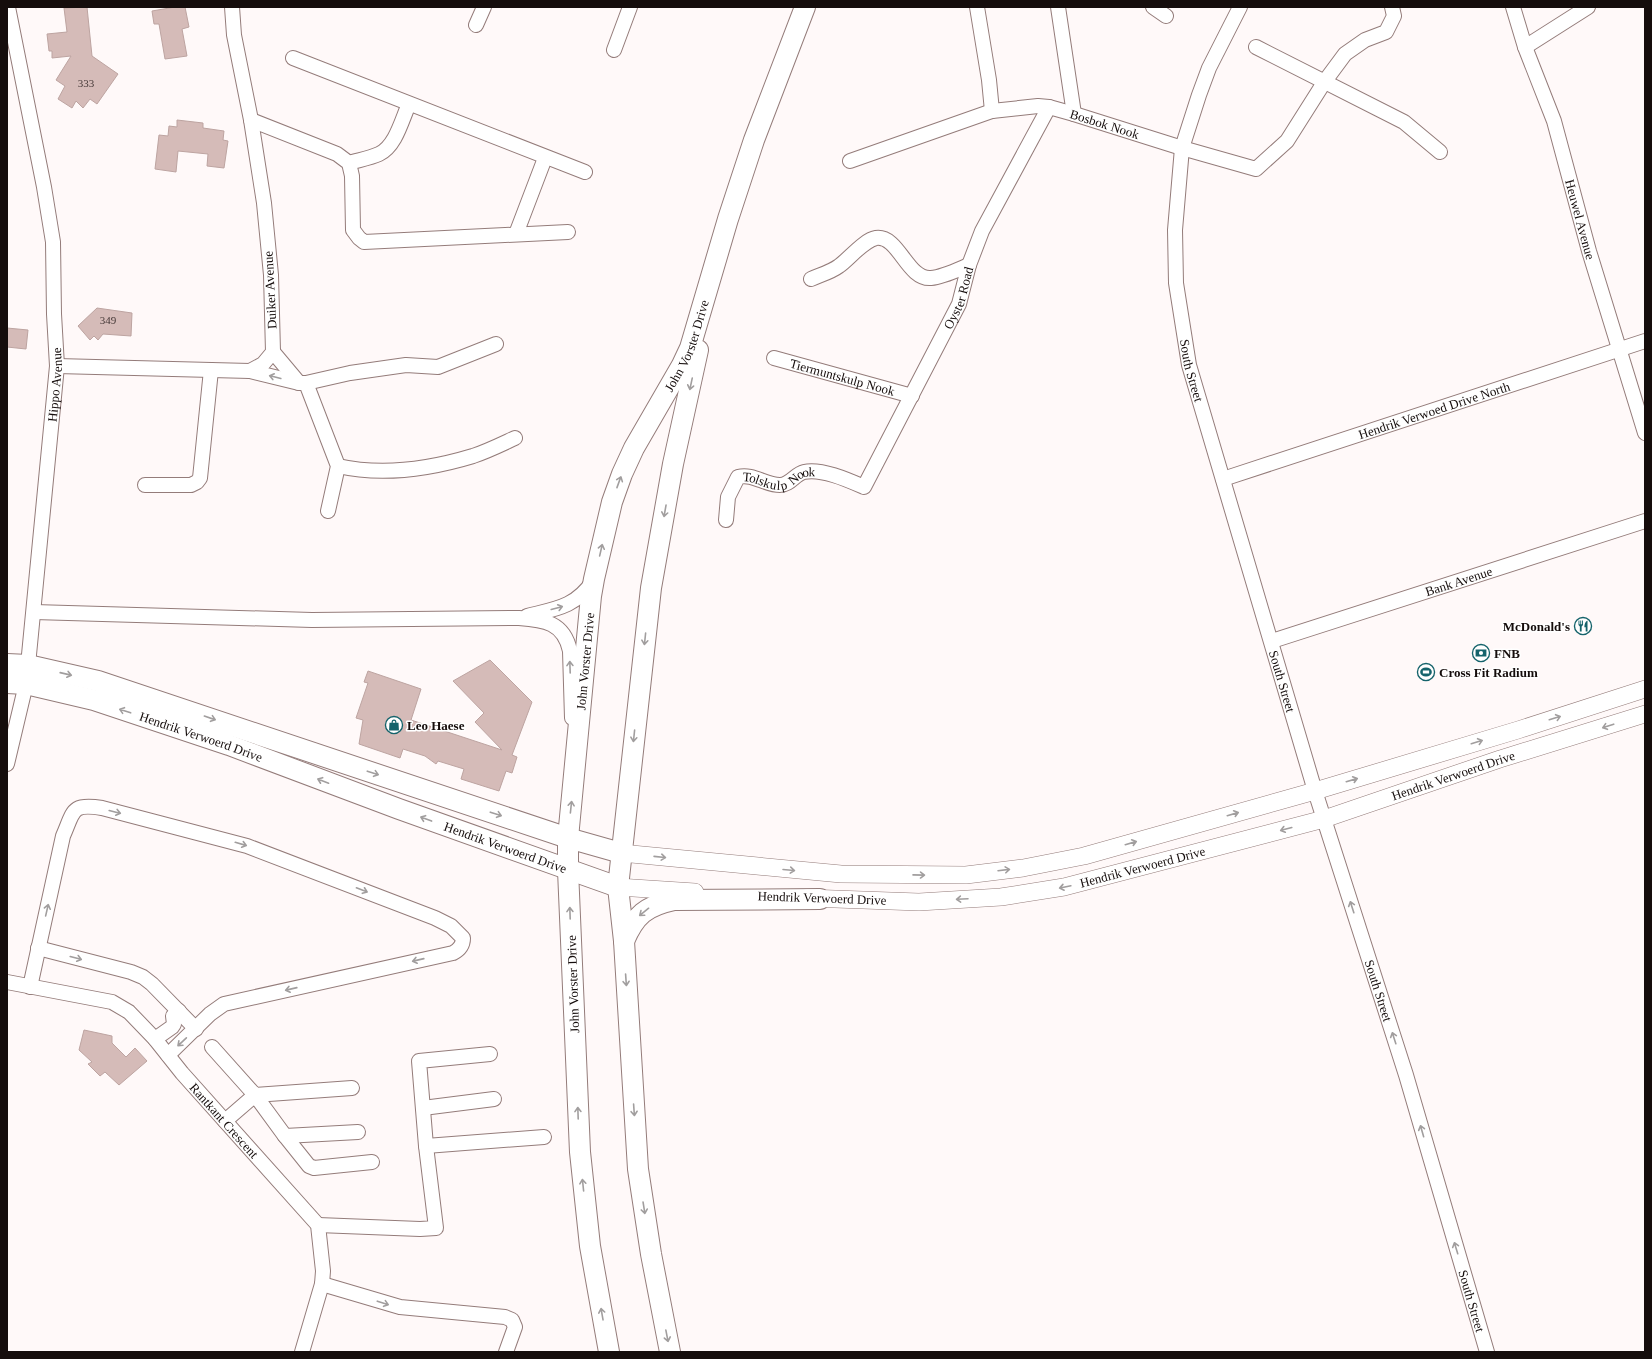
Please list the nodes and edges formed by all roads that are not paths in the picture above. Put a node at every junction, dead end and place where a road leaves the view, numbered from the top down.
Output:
1 (8, 7) edge
2 (232, 7) edge
3 (484, 7) edge
4 (630, 7) edge
5 (805, 7) edge
6 (813, 7) edge
7 (977, 7) edge
8 (1058, 7) edge
9 (1153, 7) edge
10 (1240, 7) edge
11 (1392, 7) edge
12 (1512, 7) edge
13 (1588, 7) edge
14 (1166, 16) dead end
15 (476, 25) dead end
16 (1256, 47) dead end
17 (1525, 47) junction
18 (614, 50) dead end
19 (293, 58) dead end
20 (1325, 81) junction
21 (409, 104) junction
22 (1049, 107) junction
23 (992, 111) junction
24 (1074, 114) junction
25 (251, 120) junction
26 (1182, 148) junction
27 (1440, 152) dead end
28 (545, 158) junction
29 (850, 161) dead end
30 (349, 163) junction
31 (585, 172) dead end
32 (568, 232) dead end
33 (516, 234) junction
34 (969, 266) junction
35 (811, 279) dead end
36 (1645, 342) edge
37 (496, 344) dead end
38 (1619, 350) junction
39 (273, 352) junction
40 (774, 358) dead end
41 (57, 366) junction
42 (211, 370) junction
43 (250, 371) junction
44 (302, 383) junction
45 (912, 396) junction
46 (1645, 433) edge
47 (515, 438) dead end
48 (338, 466) junction
49 (1223, 479) junction
50 (145, 485) dead end
51 (864, 487) joint
52 (328, 512) dead end
53 (726, 520) dead end
54 (1645, 521) edge
55 (594, 580) junction
56 (34, 612) junction
57 (519, 618) junction
58 (1272, 641) junction
59 (7, 664) edge
60 (20, 677) edge
61 (1645, 689) edge
62 (1645, 714) edge
63 (7, 764) edge
64 (574, 776) junction
65 (1315, 791) junction
66 (1324, 818) junction
67 (568, 838) junction
68 (621, 853) junction
69 (568, 870) junction
70 (618, 887) junction
71 (820, 899) junction
72 (624, 941) junction
73 (38, 948) junction
74 (7, 982) edge
75 (30, 987) junction
76 (179, 1011) junction
77 (196, 1029) junction
78 (156, 1039) junction
79 (212, 1047) dead end
80 (490, 1054) dead end
81 (168, 1055) junction
82 (352, 1088) dead end
83 (255, 1095) junction
84 (494, 1099) dead end
85 (423, 1108) junction
86 (225, 1121) junction
87 (358, 1132) dead end
88 (285, 1136) junction
89 (544, 1137) dead end
90 (426, 1146) junction
91 (372, 1162) dead end
92 (318, 1225) junction
93 (322, 1284) junction
94 (302, 1352) edge
95 (506, 1352) edge
96 (609, 1352) edge
97 (670, 1352) edge
98 (1487, 1352) edge

1 - 41 street, Hippo Avenue
2 - 25 street, Duiker Avenue
3 - 15 street
4 - 18 street
55 -> 5 main road, John Vorster Drive
6 -> 68 main road, John Vorster Drive
7 - 23 street
8 - 24 street
9 - 14 street
10 - 26 street, South Street
11 - 20 street
12 - 17 street, Heuwel Avenue
13 - 17 street
16 - 20 street
17 - 38 street, Heuwel Avenue
19 - 21 street
20 - 26 street, Bosbok Nook
20 - 27 street
21 - 28 street
21 - 30 street
22 - 23 street, Bosbok Nook
22 - 24 street, Bosbok Nook
22 - 34 street, Oyster Road
23 - 29 street, Bosbok Nook
24 - 26 street, Bosbok Nook
25 - 30 street
25 - 39 street, Duiker Avenue
26 - 49 street, South Street
28 - 31 street
28 - 33 street
30 - 33 street
32 - 33 street
34 - 35 street
34 - 45 street, Oyster Road
36 - 38 street, Hendrik Verwoed Drive North
37 - 44 street
38 - 46 street, Heuwel Avenue
38 - 49 street, Hendrik Verwoed Drive North
39 - 43 street
39 - 44 street
40 - 45 street, Tiermuntskulp Nook
41 - 42 street
41 - 56 street, Hippo Avenue
42 - 43 street
42 - 50 street
44 -> 43 street
44 - 48 street
45 - 51 street, Oyster Road
47 - 48 street
48 - 52 street
49 - 58 street, South Street
51 - 53 street, Tolskulp Nook
54 - 58 street, Bank Avenue
57 -> 55 street
55 - 64 main road, John Vorster Drive
56 - 57 street
56 - 60 street, Hippo Avenue
64 -> 57 street
58 - 65 street, South Street
59 - 60 main road, Hendrik Verwoerd Drive
60 - 63 street, Hippo Avenue
60 -> 67 main road, Hendrik Verwoerd Drive
69 -> 60 main road, Hendrik Verwoerd Drive
65 -> 61 street, Hendrik Verwoerd Drive
62 -> 66 street, Hendrik Verwoerd Drive
67 -> 64 main road, John Vorster Drive
65 - 66 street, South Street
68 -> 65 street, Hendrik Verwoerd Drive
66 -> 71 street, Hendrik Verwoerd Drive
98 -> 66 street, South Street
67 - 68 main road, Hendrik Verwoerd Drive
67 - 69 main road, John Vorster Drive
68 - 70 main road, John Vorster Drive
69 - 70 main road, Hendrik Verwoerd Drive
96 -> 69 main road, John Vorster Drive
70 - 71 street, Hendrik Verwoerd Drive
70 - 72 main road, John Vorster Drive
71 -> 72 main road
72 -> 97 main road, John Vorster Drive
73 - 75 street
73 -> 76 street
73 -> 77 street
74 - 75 street, Rantkant Crescent
75 - 78 street, Rantkant Crescent
76 - 77 street
76 - 78 street
77 -> 81 street
78 - 81 street, Rantkant Crescent
79 - 83 street
80 - 85 street
81 - 86 street, Rantkant Crescent
82 - 83 street
83 - 86 street
83 - 88 street
84 - 85 street
85 - 90 street
86 - 92 street, Rantkant Crescent
87 - 88 street
88 - 91 street
89 - 90 street
90 - 92 street
92 - 93 street
93 - 94 street
93 -> 95 street

